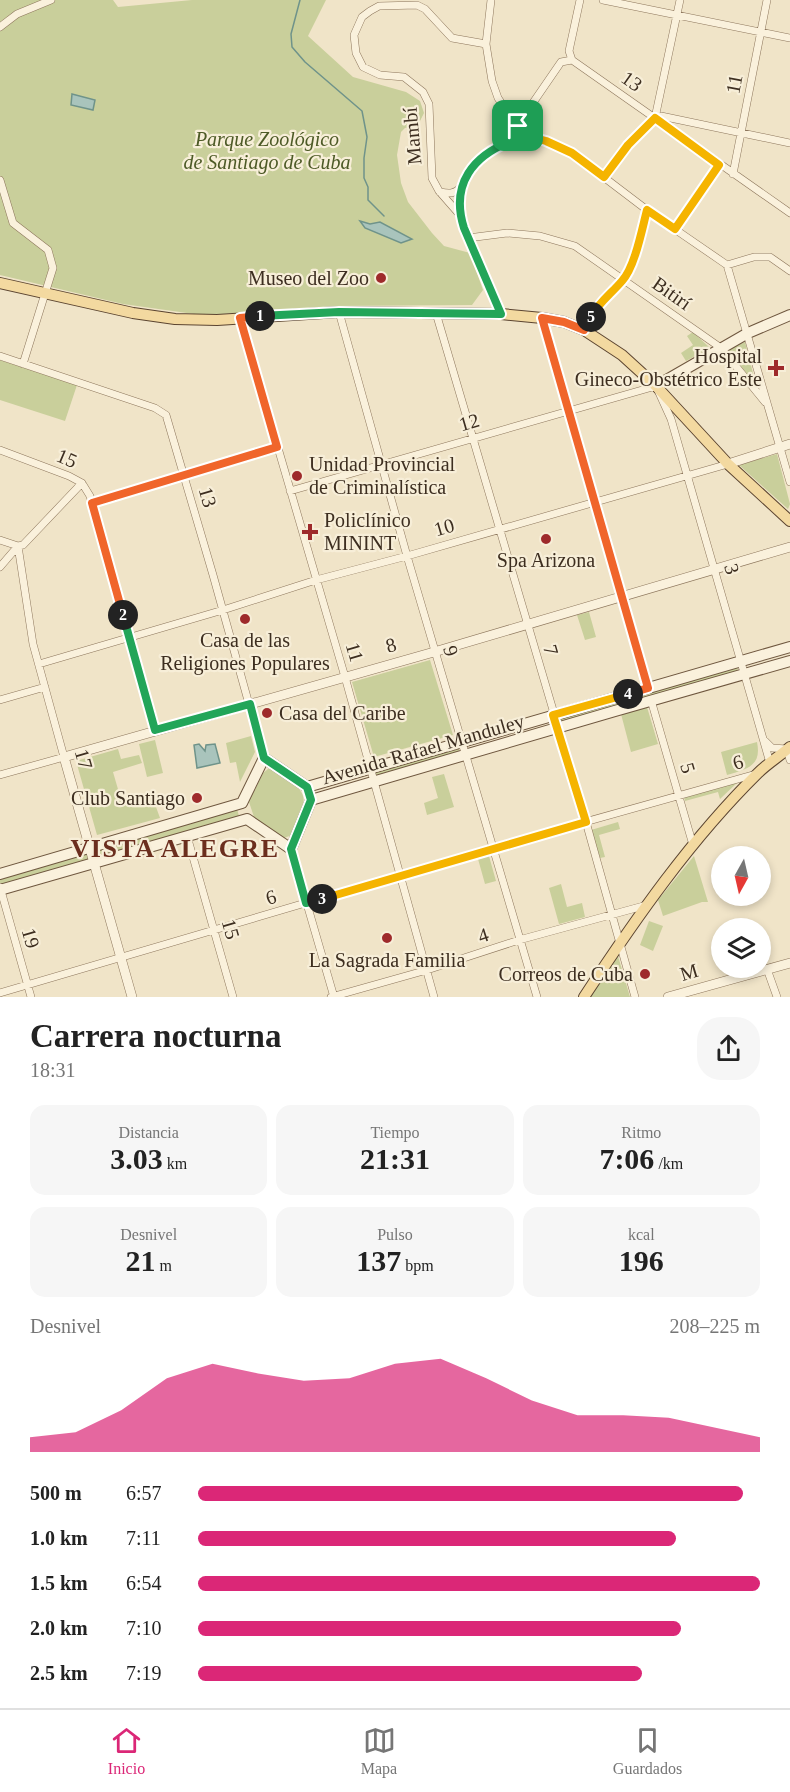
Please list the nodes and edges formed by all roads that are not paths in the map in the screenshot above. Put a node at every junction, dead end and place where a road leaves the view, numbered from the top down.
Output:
1 (51, 0) edge
2 (490, 0) edge
3 (580, 0) edge
4 (603, 0) edge
5 (680, 0) edge
6 (767, 0) edge
7 (677, 15) junction
8 (0, 27) edge
9 (760, 32) junction
10 (790, 38) edge
11 (486, 44) junction
12 (572, 60) junction
13 (655, 118) junction
14 (518, 126) junction
15 (741, 133) junction
16 (535, 138) junction
17 (514, 140) junction
18 (790, 143) edge
19 (719, 165) junction
20 (733, 174) junction
21 (604, 177) junction
22 (0, 180) edge
23 (462, 186) junction
24 (439, 192) junction
25 (647, 210) junction
26 (790, 213) edge
27 (460, 215) junction
28 (675, 229) junction
29 (468, 238) junction
30 (727, 266) junction
31 (790, 271) edge
32 (624, 280) junction
33 (0, 283) edge
34 (45, 293) junction
35 (339, 312) junction
36 (436, 313) junction
37 (501, 314) junction
38 (790, 315) edge
39 (240, 318) junction
40 (542, 318) junction
41 (584, 330) junction
42 (748, 333) junction
43 (721, 348) junction
44 (0, 356) edge
45 (23, 364) junction
46 (656, 386) junction
47 (767, 404) junction
48 (568, 411) junction
49 (472, 439) junction
50 (786, 445) edge
51 (277, 447) junction
52 (0, 450) edge
53 (381, 464) junction
54 (728, 464) junction
55 (184, 475) junction
56 (687, 476) junction
57 (790, 482) edge
58 (82, 483) junction
59 (290, 491) junction
60 (594, 502) junction
61 (92, 503) junction
62 (790, 521) edge
63 (499, 530) junction
64 (0, 540) edge
65 (18, 546) junction
66 (790, 547) edge
67 (407, 556) junction
68 (0, 567) edge
69 (715, 568) junction
70 (316, 580) junction
71 (621, 596) junction
72 (223, 610) junction
73 (526, 624) junction
74 (129, 638) junction
75 (790, 647) edge
76 (434, 652) junction
77 (741, 661) junction
78 (790, 661) edge
79 (39, 664) junction
80 (744, 674) junction
81 (345, 677) junction
82 (45, 687) junction
83 (648, 688) junction
84 (0, 700) edge
85 (651, 700) junction
86 (250, 704) junction
87 (553, 715) junction
88 (557, 729) junction
89 (155, 730) junction
90 (763, 738) junction
91 (461, 742) junction
92 (789, 752) edge
93 (464, 754) junction
94 (64, 757) junction
95 (264, 758) junction
96 (770, 763) junction
97 (369, 768) junction
98 (758, 773) junction
99 (0, 776) edge
100 (373, 782) junction
101 (307, 787) junction
102 (678, 795) junction
103 (311, 800) junction
104 (242, 804) junction
105 (247, 819) junction
106 (586, 822) junction
107 (187, 836) junction
108 (693, 845) junction
109 (90, 848) junction
110 (492, 848) junction
111 (291, 849) junction
112 (94, 863) junction
113 (0, 874) edge
114 (400, 875) junction
115 (0, 889) edge
116 (306, 903) junction
117 (646, 905) junction
118 (612, 915) junction
119 (215, 930) junction
120 (519, 940) junction
121 (620, 944) junction
122 (121, 959) junction
123 (790, 963) edge
124 (771, 968) edge
125 (427, 970) junction
126 (735, 978) edge
127 (770, 978) edge
128 (28, 985) junction
129 (0, 993) edge
130 (31, 997) edge
131 (132, 997) edge
132 (233, 997) edge
133 (333, 997) edge
134 (434, 997) edge
135 (537, 997) edge
136 (584, 997) edge
137 (635, 997) edge
138 (668, 997) edge
139 (777, 997) edge

1 - 8 street
2 - 11 street
3 - 12 street
4 - 7 street
5 - 7 street
6 - 9 street, 11
7 - 9 street
7 - 13 street
9 - 10 street
9 - 15 street, 11
11 - 14 street
11 - 24 street, Mambí
12 - 13 street, 13
12 - 14 street
13 - 15 street
13 - 19 street, 13
13 - 21 street
14 - 16 street
14 - 17 street
15 - 18 street
15 - 20 street, 11
16 - 17 street
16 - 21 street
17 - 23 street
19 - 20 street, 13
19 - 28 street
20 - 26 street, 13
21 - 25 street
22 - 34 street
23 - 24 street
23 - 27 street
24 - 27 street, Mambí
25 - 28 street
25 - 32 street
27 - 29 street
28 - 30 street
29 - 32 street, Bitirí
29 - 37 street
30 - 31 street
30 - 42 street
32 - 41 street
32 - 43 street, Bitirí
33 - 34 main road
34 - 39 main road
34 - 45 street
35 - 36 main road
35 - 39 main road
35 - 53 street, 9
36 - 37 main road
36 - 49 street, 7
37 - 40 main road
38 - 42 main road
39 - 51 street, 11
40 - 41 main road
40 - 48 street
41 - 46 main road
42 - 43 main road
42 - 47 street
43 - 46 main road
43 - 47 street, Bitirí
44 - 45 street, 13
45 - 55 street, 13
46 - 48 street, 12
46 - 54 main road
46 - 56 street, 3
47 - 50 street
48 - 49 street, 12
48 - 60 street
49 - 53 street, 12
49 - 63 street, 7
50 - 54 street, 10
50 - 57 street
51 - 55 street
51 - 59 street, 11
52 - 58 street, 15
53 - 59 street, 12
53 - 67 street, 9
54 - 56 street, 10
54 - 62 main road
55 - 61 street
55 - 72 street, 13
56 - 60 street, 10
56 - 69 street, 3
58 - 61 street, 15
58 - 65 street
59 - 70 street, 11
60 - 63 street, 10
60 - 71 street
61 - 74 street, 15
63 - 67 street, 10
63 - 73 street, 7
64 - 65 street
65 - 68 street
65 - 79 street, 17
66 - 69 street, 8
67 - 70 street, 10
67 - 76 street, 9
69 - 71 street, 8
69 - 77 street, 3
70 - 72 street, 10
70 - 81 street, 11
71 - 73 street, 8
71 - 83 street
72 - 74 street, 10
72 - 86 street, 13
73 - 76 street, 8
73 - 87 street, 7
74 - 79 street, 10
74 - 89 street, 15
75 - 77 main road, Avenida Rafael Manduley
76 - 81 street, 8
76 - 91 street, 9
77 - 80 street, 3
77 - 83 main road, Avenida Rafael Manduley
78 - 80 main road, Avenida Rafael Manduley
79 - 82 street, 17
80 - 85 main road, Avenida Rafael Manduley
80 - 90 street, 3
81 - 86 street, 8
81 - 97 street, 11
82 - 84 street
82 - 94 street, 17
83 - 87 main road, Avenida Rafael Manduley
85 - 88 main road, Avenida Rafael Manduley
85 - 102 street, 5
86 - 89 street, 8
86 - 95 street, 13
87 - 88 street, 7
87 - 91 main road, Avenida Rafael Manduley
88 - 93 main road, Avenida Rafael Manduley
88 - 106 street, 7
89 - 94 street, 8
90 - 92 street
90 - 96 street, 3
91 - 93 street, 9
91 - 97 main road, Avenida Rafael Manduley
92 - 96 main road
93 - 100 main road, Avenida Rafael Manduley
93 - 110 street, 9
94 - 99 street, 8
94 - 109 street, 17
95 - 101 main road, Avenida Rafael Manduley
95 - 104 main road
96 - 98 main road
97 - 100 street, 11
97 - 101 main road, Avenida Rafael Manduley
98 - 102 street, 6
98 - 108 main road
100 - 103 main road, Avenida Rafael Manduley
100 - 114 street, 11
101 - 103 street
102 - 106 street, 6
102 - 108 street, 5
103 - 111 main road, Avenida Rafael Manduley
104 - 105 street
104 - 109 main road
105 - 107 main road
105 - 111 main road
106 - 110 street, 6
106 - 118 street, 7
107 - 112 main road
107 - 119 street, 15
108 - 117 main road
109 - 112 street, 17
109 - 113 main road
110 - 114 street, 6
110 - 120 street, 9
111 - 116 street
112 - 115 main road
112 - 122 street, 17
114 - 116 street, 6
114 - 125 street, 11
115 - 128 street, 19
116 - 119 street, 6
116 - 133 street
117 - 118 street, 4
117 - 121 main road
118 - 120 street, 4
118 - 121 street, 7
119 - 122 street, 6
119 - 132 street, 15
120 - 125 street, 4
120 - 135 street, 9
121 - 136 main road
121 - 137 street, 7
122 - 128 street, 6
122 - 131 street, 17
123 - 124 street, M
125 - 133 street, 4
125 - 134 street, 11
126 - 138 street, M
127 - 139 street
128 - 129 street, 6
128 - 130 street, 19

